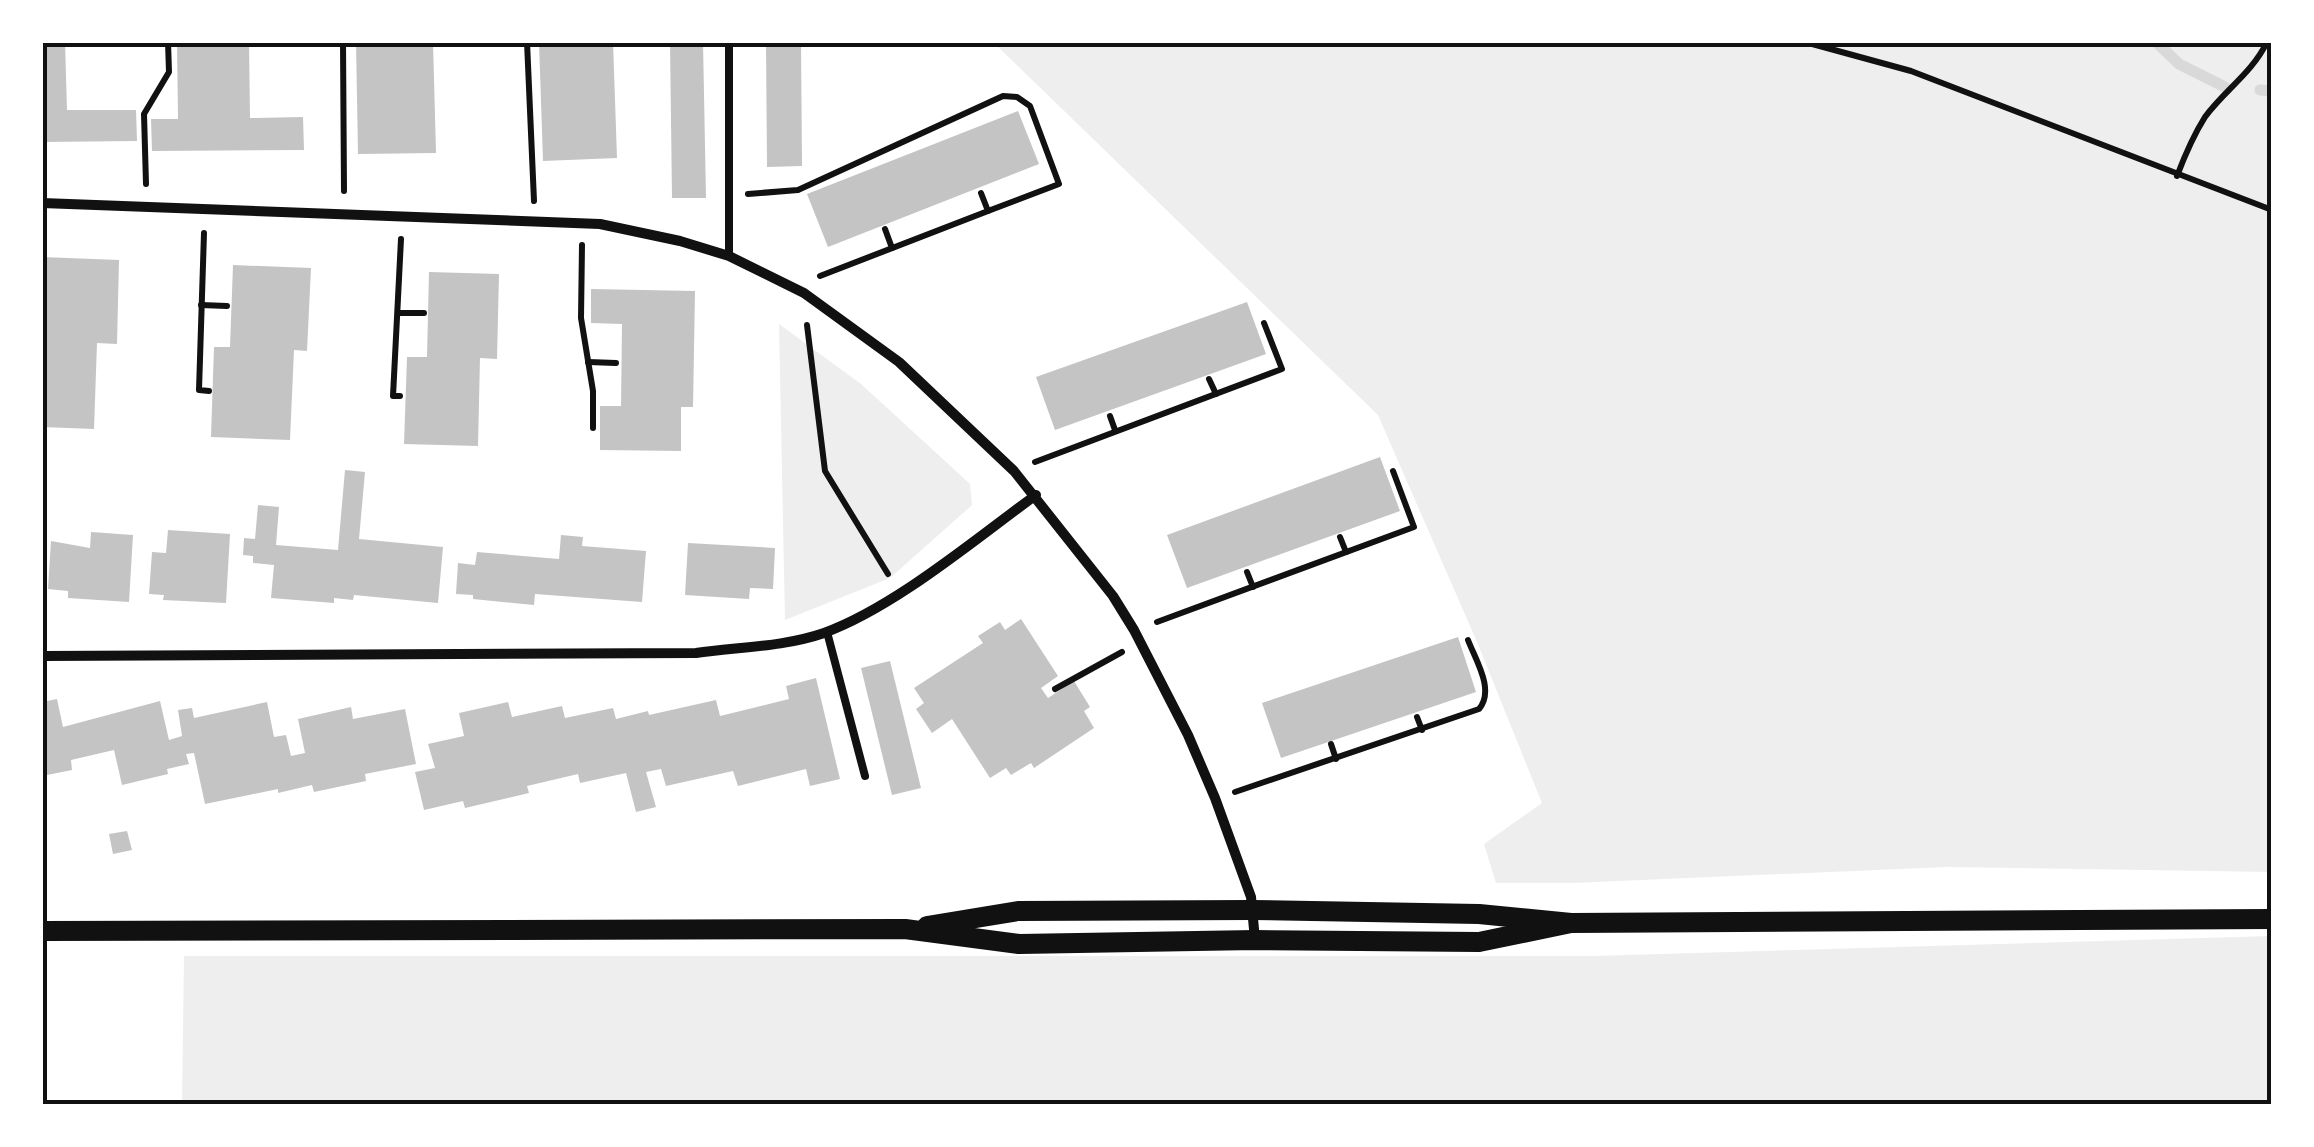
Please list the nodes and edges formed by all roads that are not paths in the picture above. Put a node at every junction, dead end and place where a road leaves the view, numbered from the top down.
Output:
1 (729, 42) edge
2 (42, 203) edge
3 (729, 256) junction
4 (1036, 495) junction
5 (827, 632) junction
6 (42, 656) edge
7 (865, 776) dead end
8 (1252, 910) junction
9 (2272, 919) edge
10 (1571, 923) junction
11 (905, 929) junction
12 (42, 931) edge
13 (1255, 940) junction

1 - 3 lane
2 - 3 street
3 - 4 street
4 - 5 street
4 - 8 street
5 - 6 street
5 - 7 lane
8 - 10 main road
8 - 11 main road
8 - 13 street
9 - 10 main road
10 - 13 main road
11 - 12 main road
11 - 13 main road

